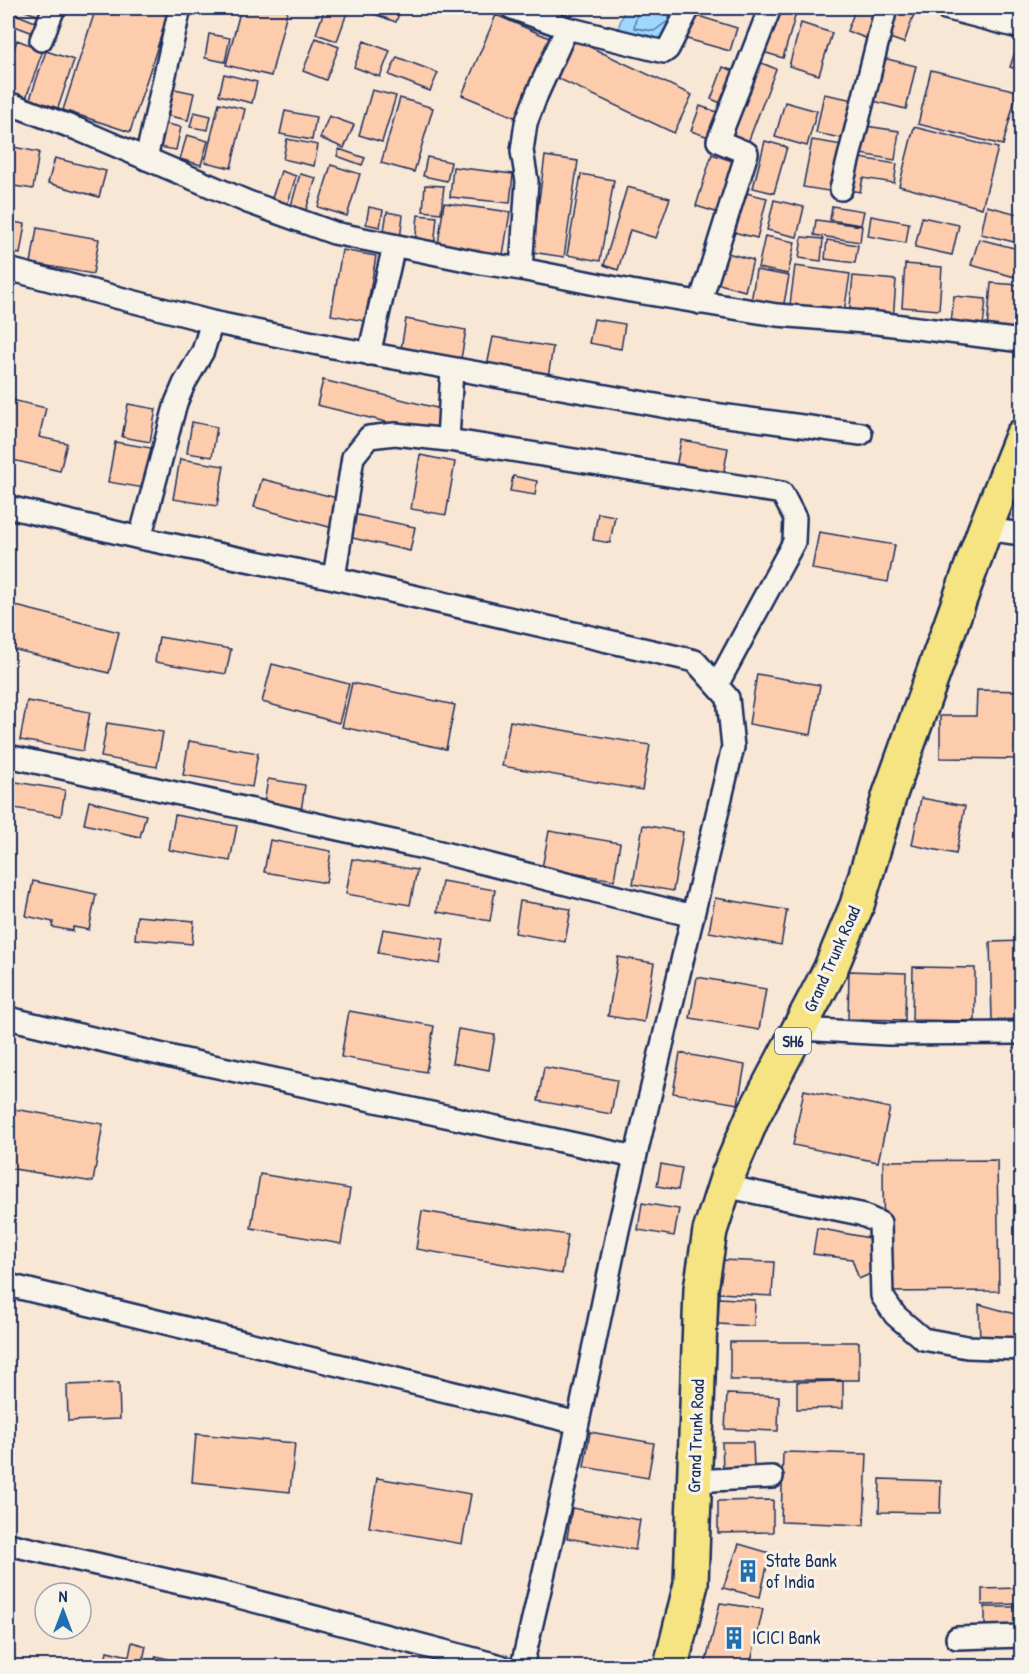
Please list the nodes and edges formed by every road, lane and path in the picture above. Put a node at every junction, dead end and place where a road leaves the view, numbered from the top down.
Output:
1 (54, 8) edge
2 (180, 8) edge
3 (512, 8) edge
4 (689, 8) edge
5 (770, 8) edge
6 (886, 8) edge
7 (945, 8) edge
8 (1017, 20) edge
9 (567, 28) junction
10 (41, 40) dead end
11 (8, 103) edge
12 (146, 159) junction
13 (841, 189) dead end
14 (394, 246) junction
15 (8, 268) edge
16 (521, 268) junction
17 (700, 303) junction
18 (212, 322) junction
19 (1022, 341) edge
20 (369, 354) junction
21 (452, 369) junction
22 (861, 434) dead end
23 (1022, 436) edge
24 (448, 440) junction
25 (8, 507) edge
26 (985, 529) junction
27 (1022, 534) edge
28 (140, 538) junction
29 (334, 578) junction
30 (717, 686) junction
31 (8, 756) edge
32 (693, 916) junction
33 (8, 1018) edge
34 (800, 1029) junction
35 (1022, 1033) edge
36 (634, 1157) junction
37 (724, 1186) junction
38 (8, 1285) edge
39 (1022, 1349) edge
40 (578, 1423) junction
41 (772, 1477) dead end
42 (694, 1481) junction
43 (8, 1544) edge
44 (1022, 1636) edge
45 (957, 1638) dead end
46 (501, 1666) edge
47 (522, 1666) edge
48 (671, 1666) edge

1 - 10 street
2 - 12 street
3 - 9 street
4 - 9 street
5 - 17 street
6 - 13 street
7 - 8 street
9 - 16 street
11 - 12 street
12 - 14 street
14 - 16 street
14 - 20 street
15 - 18 street
16 - 17 street
17 - 19 street
18 - 20 street
18 - 28 street
20 - 21 street
21 - 22 street
21 - 24 street
23 - 26 main road, Grand Trunk Road / SH6
24 - 29 street
24 - 30 street
25 - 28 street
26 - 27 street
26 - 34 main road, Grand Trunk Road / SH6
28 - 29 street
29 - 30 street
30 - 32 street
31 - 32 street
32 - 36 street
33 - 36 street
34 - 35 street
34 - 37 main road, Grand Trunk Road / SH6
36 - 40 street
37 - 39 street
37 - 42 main road, Grand Trunk Road / SH6
38 - 40 street
40 - 47 street
41 - 42 street
42 - 48 main road, Grand Trunk Road / SH6
43 - 46 street
44 - 45 street

